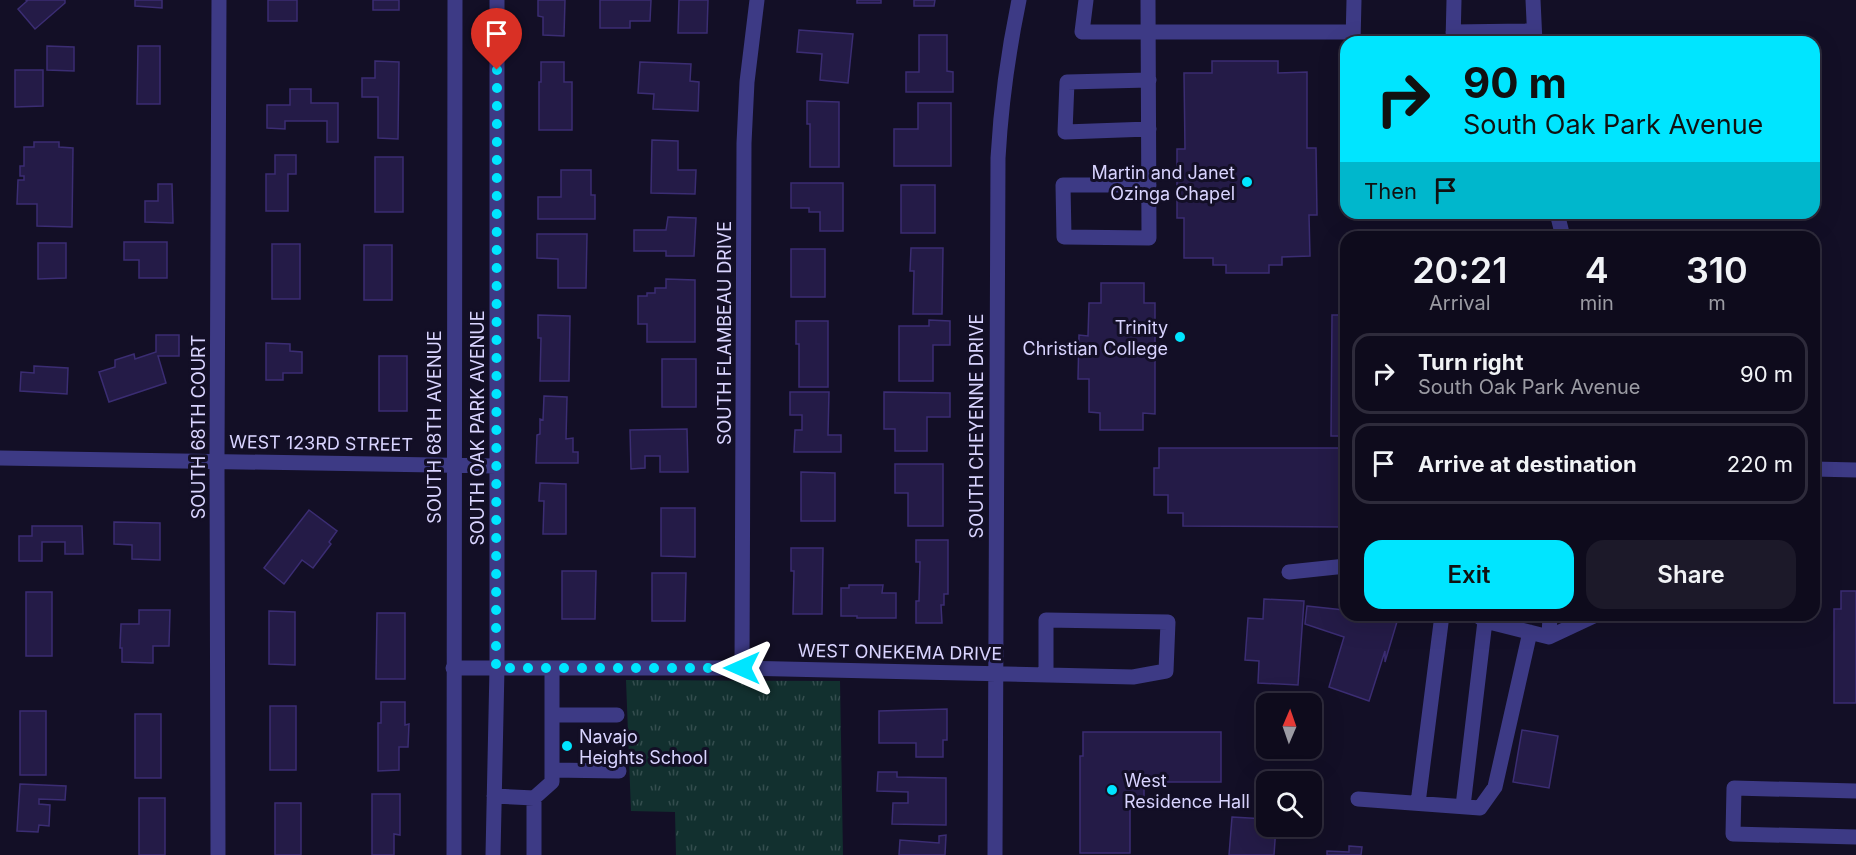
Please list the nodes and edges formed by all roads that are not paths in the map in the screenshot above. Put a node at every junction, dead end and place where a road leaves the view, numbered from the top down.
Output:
1 (219, 0) edge
2 (456, 0) edge
3 (497, 0) edge
4 (757, 0) edge
5 (1019, 0) edge
6 (1086, 0) edge
7 (1148, 0) edge
8 (1354, 0) edge
9 (1454, 0) edge
10 (1533, 0) edge
11 (1148, 32) junction
12 (1353, 36) edge
13 (1453, 36) edge
14 (1535, 36) edge
15 (1340, 37) edge
16 (1149, 80) junction
17 (1149, 129) junction
18 (1149, 185) junction
19 (0, 458) edge
20 (217, 461) junction
21 (454, 465) junction
22 (496, 466) junction
23 (1820, 470) edge
24 (1856, 470) edge
25 (1340, 567) edge
26 (1289, 572) dead end
27 (1441, 621) edge
28 (1480, 621) edge
29 (1491, 621) edge
30 (1550, 621) edge
31 (1583, 621) edge
32 (1530, 632) junction
33 (1550, 637) junction
34 (453, 668) junction
35 (496, 668) junction
36 (552, 668) junction
37 (742, 668) junction
38 (995, 674) junction
39 (1046, 674) junction
40 (552, 715) junction
41 (617, 715) dead end
42 (552, 770) junction
43 (619, 771) dead end
44 (1856, 791) edge
45 (494, 796) junction
46 (534, 798) junction
47 (1358, 799) dead end
48 (1418, 803) junction
49 (1463, 806) junction
50 (1856, 837) edge
51 (218, 855) edge
52 (453, 855) edge
53 (494, 855) edge
54 (534, 855) edge
55 (995, 855) edge

1 - 20 street, SOUTH 68TH COURT
2 - 21 street, SOUTH 68TH AVENUE
3 - 22 street, SOUTH OAK PARK AVENUE
4 - 37 street, SOUTH FLAMBEAU DRIVE
5 - 38 street, SOUTH CHEYENNE DRIVE
6 - 11 street
7 - 11 street
8 - 12 street
9 - 13 street
10 - 14 street
11 - 15 street
11 - 16 street
16 - 17 street
16 - 17 street
17 - 18 street
18 - 18 street
19 - 20 street, WEST 123RD STREET
20 - 21 street, WEST 123RD STREET
20 - 51 street, SOUTH 68TH COURT
21 - 22 street, WEST 123RD STREET
21 - 34 street, SOUTH 68TH AVENUE
22 - 35 street, SOUTH OAK PARK AVENUE
23 - 24 street
25 - 26 street
27 - 48 street
28 - 49 street
29 - 32 street
30 - 33 street
31 - 33 street
32 - 33 street
32 - 49 street
34 - 35 street, WEST ONEKEMA DRIVE
34 - 52 street, SOUTH 68TH AVENUE
35 - 36 street, WEST ONEKEMA DRIVE
35 - 45 street, SOUTH OAK PARK AVENUE
36 - 37 street, WEST ONEKEMA DRIVE
36 - 40 street
37 - 38 street, WEST ONEKEMA DRIVE
38 - 39 street, WEST ONEKEMA DRIVE
38 - 55 street, SOUTH CHEYENNE DRIVE
39 - 39 street, WEST ONEKEMA DRIVE
40 - 41 street
40 - 42 street
42 - 43 street
42 - 46 street
44 - 50 street
45 - 46 street
45 - 53 street, SOUTH OAK PARK AVENUE
46 - 54 street
47 - 48 street
48 - 49 street

